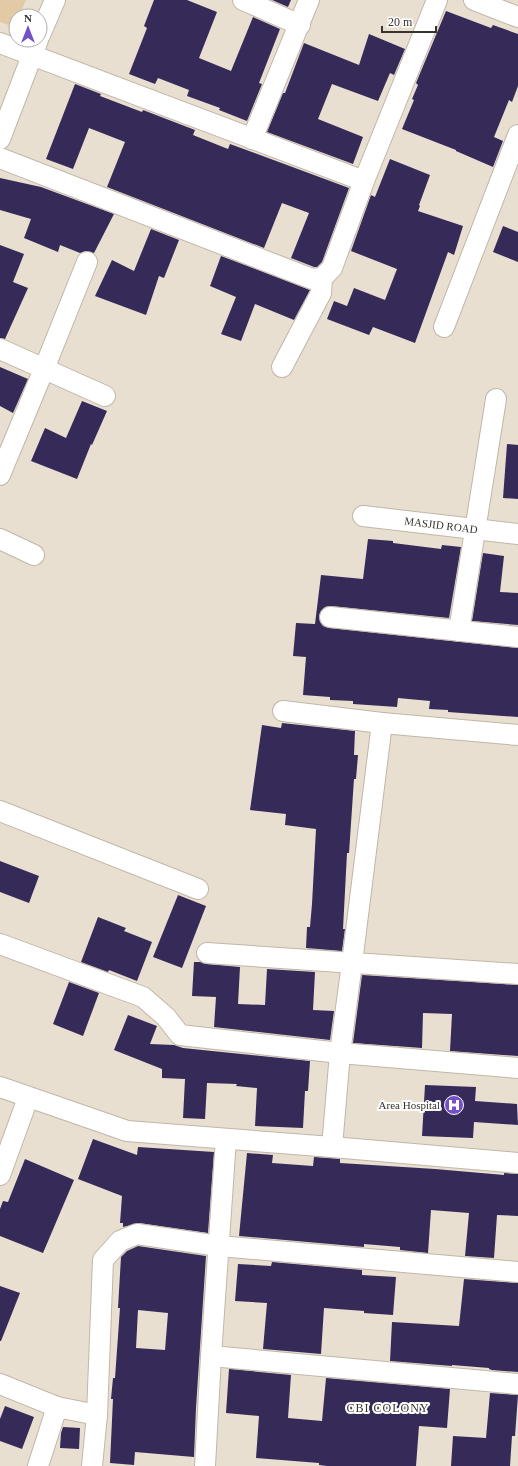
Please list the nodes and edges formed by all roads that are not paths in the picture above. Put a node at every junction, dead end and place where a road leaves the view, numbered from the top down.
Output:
1 (55, 0) edge
2 (243, 0) edge
3 (309, 0) edge
4 (437, 0) edge
5 (474, 0) edge
6 (48, 16) edge
7 (518, 17) edge
8 (300, 24) junction
9 (34, 48) edge
10 (36, 48) edge
11 (518, 135) edge
12 (0, 139) edge
13 (252, 139) junction
14 (0, 158) edge
15 (364, 181) junction
16 (86, 262) dead end
17 (322, 278) junction
18 (444, 327) dead end
19 (0, 349) edge
20 (282, 367) dead end
21 (44, 369) junction
22 (105, 396) dead end
23 (496, 399) dead end
24 (0, 475) edge
25 (363, 516) dead end
26 (475, 530) junction
27 (518, 534) edge
28 (0, 539) edge
29 (34, 555) dead end
30 (330, 617) dead end
31 (459, 631) junction
32 (518, 637) edge
33 (283, 710) dead end
34 (382, 723) junction
35 (518, 735) edge
36 (2, 816) edge
37 (198, 889) dead end
38 (0, 944) edge
39 (207, 953) dead end
40 (352, 963) junction
41 (518, 974) edge
42 (340, 1053) junction
43 (518, 1068) edge
44 (0, 1087) edge
45 (28, 1098) junction
46 (226, 1139) junction
47 (332, 1147) junction
48 (518, 1163) edge
49 (0, 1175) edge
50 (219, 1246) junction
51 (518, 1272) edge
52 (211, 1356) junction
53 (0, 1384) edge
54 (518, 1384) edge
55 (57, 1407) junction
56 (97, 1415) junction
57 (38, 1466) edge
58 (92, 1466) edge
59 (208, 1466) edge

1 - 6 street
2 - 8 street
3 - 8 street
4 - 15 street
5 - 7 street
8 - 13 street
9 - 12 street
10 - 13 street
11 - 18 street
13 - 15 street
14 - 17 street
15 - 17 street
16 - 21 street
17 - 20 street
19 - 21 street
21 - 22 street
21 - 24 street
23 - 26 street
25 - 26 street, MASJID ROAD
26 - 27 street, MASJID ROAD
26 - 31 street
28 - 29 street
30 - 31 street
31 - 32 street
33 - 34 street
34 - 35 street
34 - 40 street
36 - 37 street
38 - 42 street
39 - 40 street
40 - 41 street
40 - 42 street
42 - 43 street
42 - 47 street
44 - 45 street
45 - 46 street
45 - 49 street
46 - 47 street
46 - 50 street
47 - 48 street
50 - 51 street
50 - 52 street
50 - 56 street
52 - 54 street
52 - 59 street
53 - 55 street
55 - 56 street
55 - 57 street
56 - 58 street

